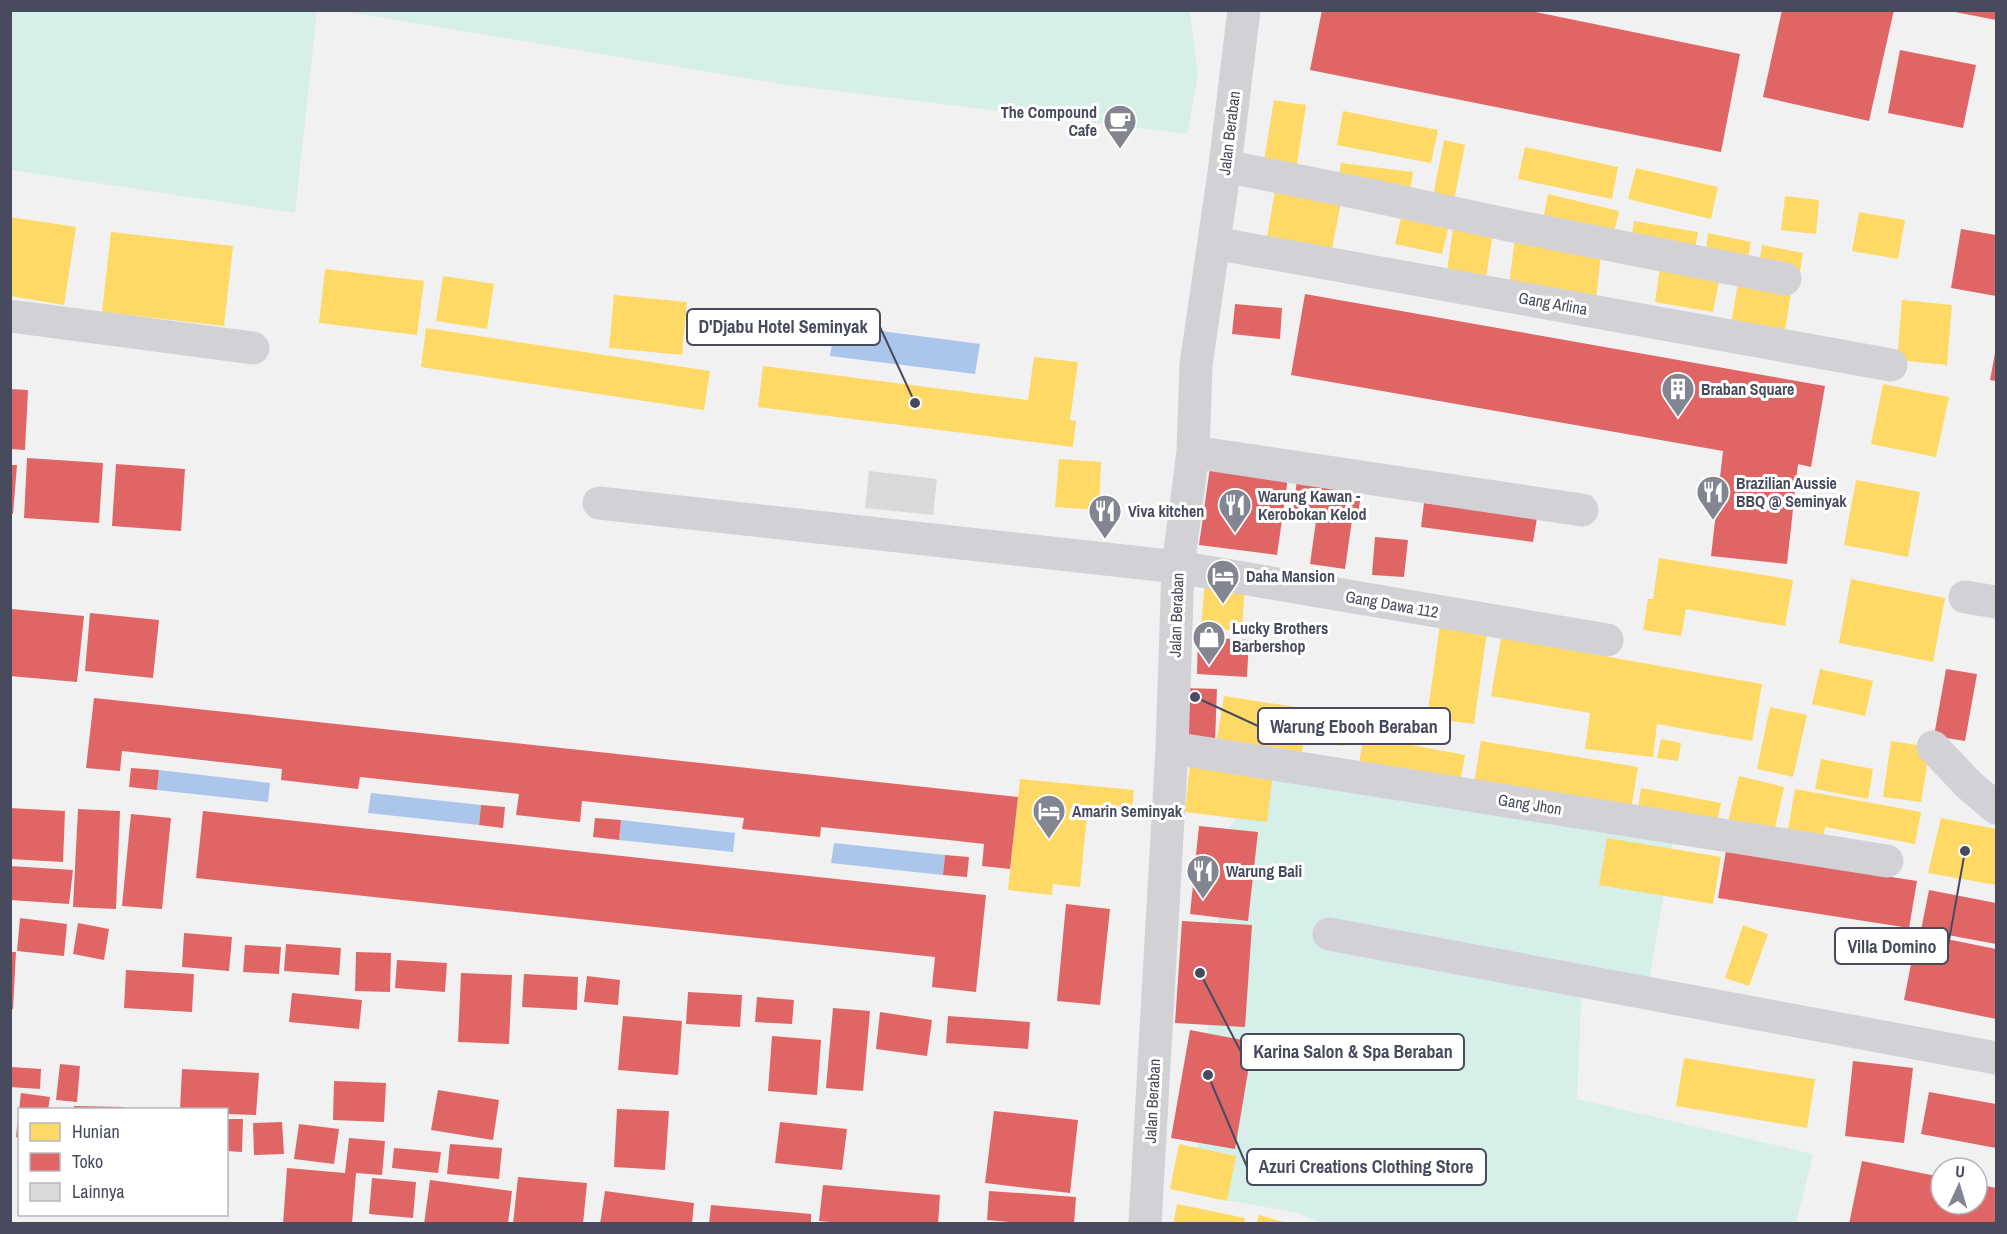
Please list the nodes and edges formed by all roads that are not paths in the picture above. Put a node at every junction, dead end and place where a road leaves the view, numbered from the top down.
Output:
1 (1244, 10) edge
2 (1225, 166) junction
3 (1214, 243) junction
4 (1785, 279) dead end
5 (10, 316) edge
6 (253, 348) dead end
7 (1891, 364) dead end
8 (1193, 452) junction
9 (599, 503) dead end
10 (1582, 510) dead end
11 (1178, 567) junction
12 (1965, 597) dead end
13 (1996, 602) edge
14 (1607, 640) dead end
15 (1934, 747) dead end
16 (1172, 748) junction
17 (1996, 808) edge
18 (1887, 861) dead end
19 (1329, 934) dead end
20 (1996, 1058) edge
21 (1145, 1224) edge

1 - 2 street, Jalan Beraban
2 - 3 street, Jalan Beraban
2 - 4 street
3 - 7 street, Gang Arlina
3 - 8 street, Jalan Beraban
5 - 6 street
8 - 10 street
8 - 11 street, Jalan Beraban
9 - 11 street, Gang Dawa 112
11 - 14 street, Gang Dawa 112
11 - 16 street, Jalan Beraban
12 - 13 street
15 - 17 street
16 - 18 street, Gang Jhon
16 - 21 street, Jalan Beraban
19 - 20 street

